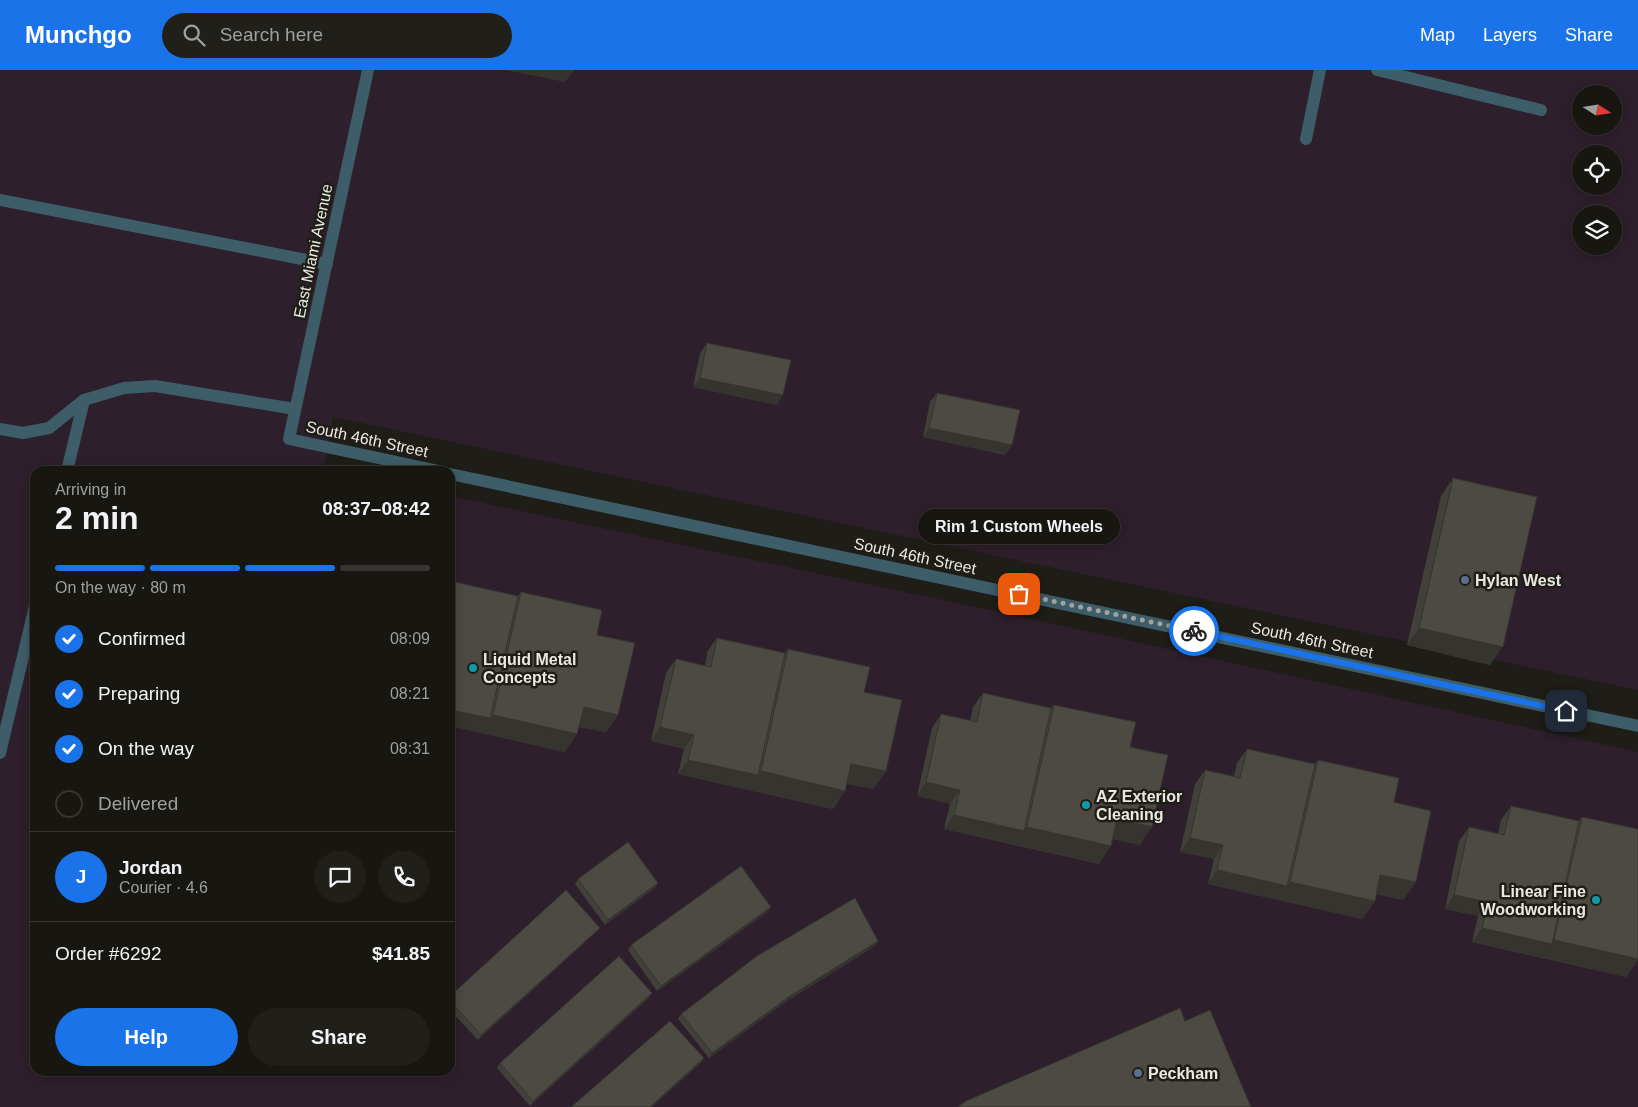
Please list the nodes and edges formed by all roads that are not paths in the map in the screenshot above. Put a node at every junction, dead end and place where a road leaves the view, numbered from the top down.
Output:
1 (368, 70) edge
2 (1320, 70) edge
3 (1377, 70) edge
4 (1540, 110) dead end
5 (1306, 139) dead end
6 (0, 200) edge
7 (327, 264) junction
8 (84, 400) junction
9 (295, 409) junction
10 (0, 429) edge
11 (289, 439) joint
12 (68, 466) edge
13 (416, 466) edge
14 (455, 475) edge
15 (30, 627) edge
16 (1638, 726) edge
17 (0, 753) edge

1 - 7 street, East Miami Avenue
2 - 5 street
3 - 4 street
6 - 7 street
7 - 9 street, East Miami Avenue
8 - 9 street
8 - 10 street
8 - 12 street
9 - 11 street, East Miami Avenue
11 - 13 street, South 46th Street
14 - 16 street, South 46th Street
15 - 17 street

